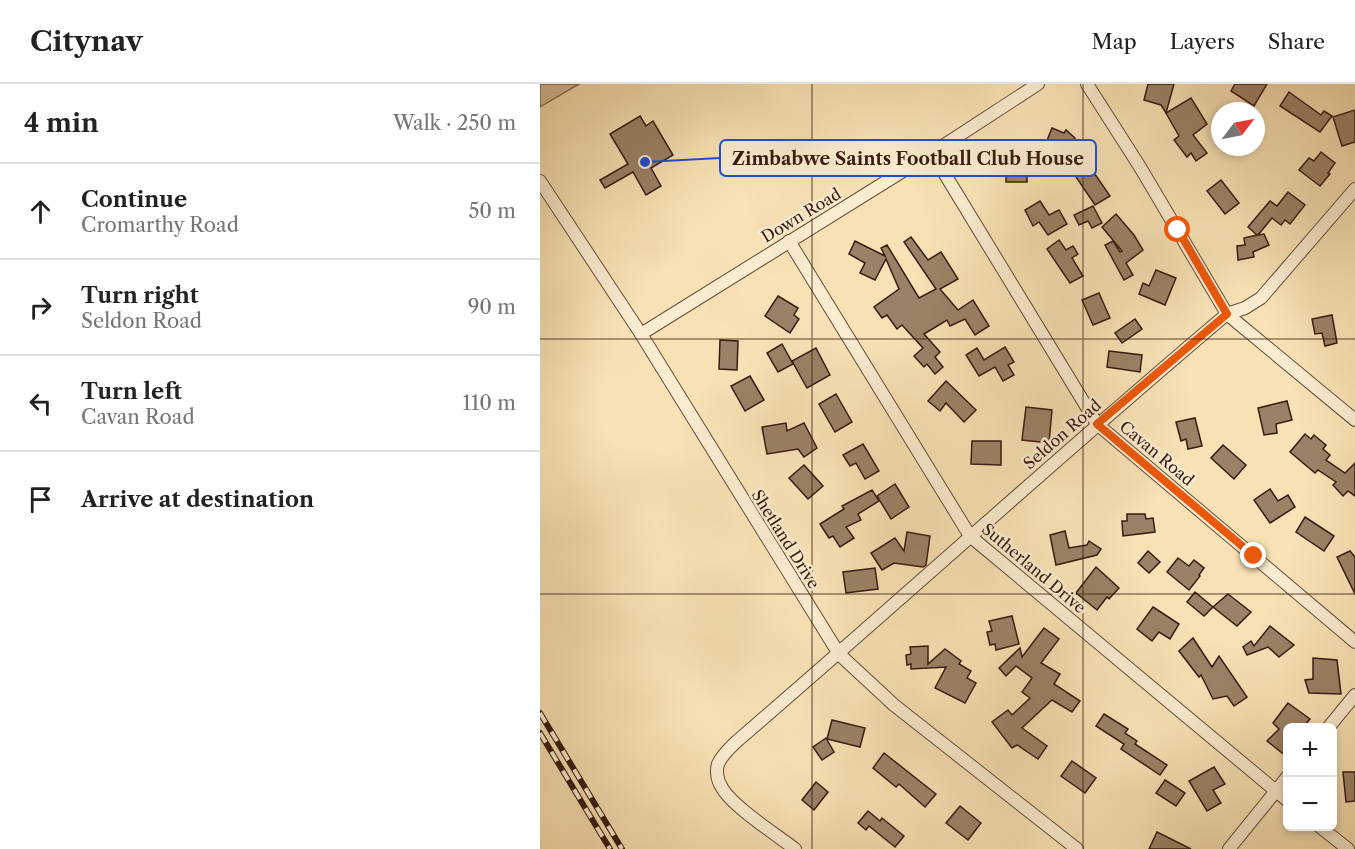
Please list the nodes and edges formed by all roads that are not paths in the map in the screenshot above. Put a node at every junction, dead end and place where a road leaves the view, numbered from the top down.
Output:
1 (1038, 84) edge
2 (1087, 84) edge
3 (932, 153) junction
4 (540, 181) edge
5 (1353, 195) edge
6 (789, 241) junction
7 (1227, 314) junction
8 (641, 334) junction
9 (1355, 420) edge
10 (1097, 424) junction
11 (970, 536) junction
12 (1355, 642) edge
13 (839, 654) junction
14 (1355, 694) edge
15 (1332, 723) edge
16 (1286, 777) edge
17 (1275, 791) junction
18 (1283, 798) edge
19 (1325, 831) edge
20 (795, 849) edge
21 (1077, 849) edge
22 (1229, 849) edge
23 (1348, 849) edge

1 - 3 street, Down Road
2 - 7 street
3 - 6 street, Down Road
3 - 10 street, Cavan Road
4 - 8 street, Shetland Drive
5 - 7 street, Seldon Road
6 - 8 street, Down Road
6 - 11 street, Sutherland Drive
7 - 9 street
7 - 10 street, Seldon Road
8 - 13 street, Shetland Drive
10 - 11 street, Seldon Road
10 - 12 street, Cavan Road
11 - 13 street, Seldon Road
11 - 17 street, Sutherland Drive
13 - 20 street, Seldon Road
13 - 21 street, Shetland Drive
14 - 15 street
16 - 17 street
17 - 18 street, Sutherland Drive
17 - 22 street
19 - 23 street

